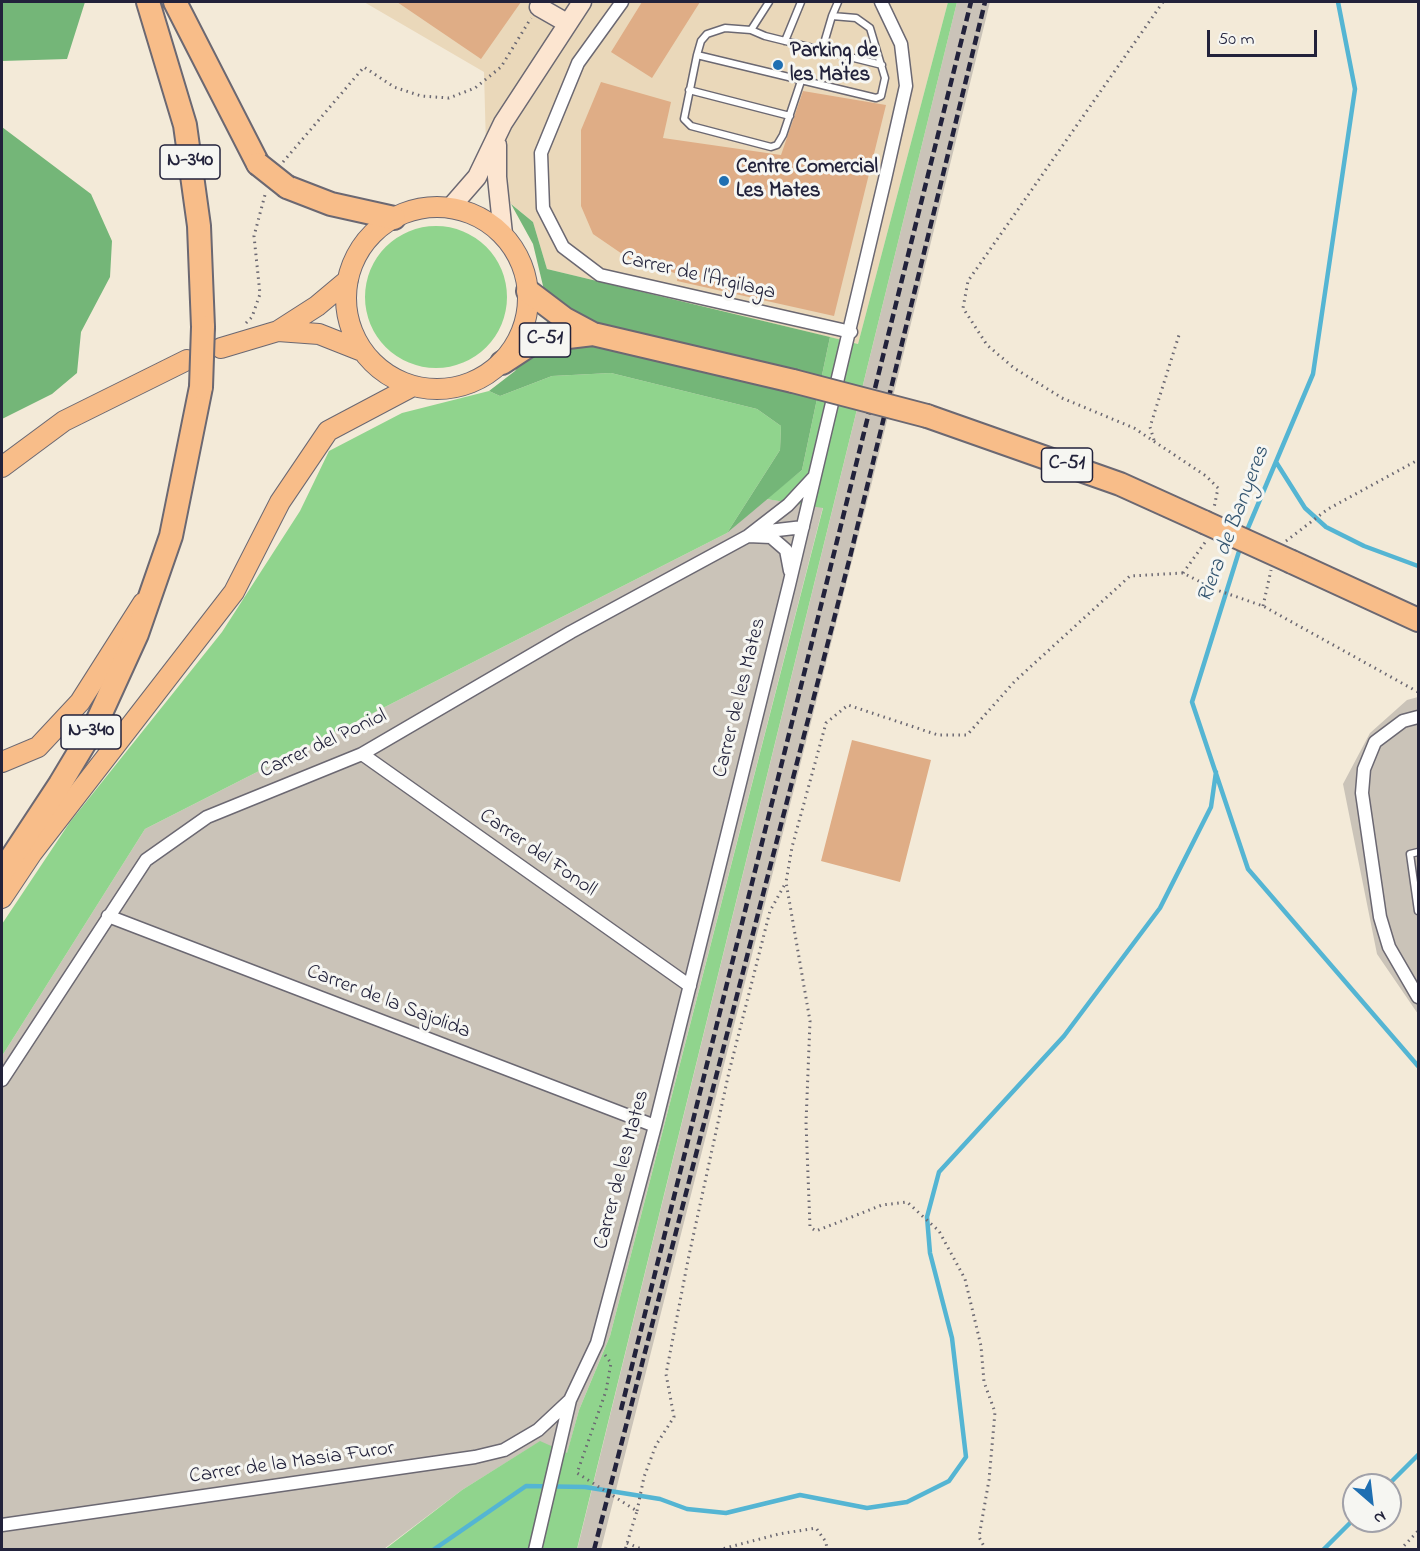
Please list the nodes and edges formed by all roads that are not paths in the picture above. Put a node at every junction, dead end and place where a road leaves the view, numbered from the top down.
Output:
1 (148, 2) edge
2 (175, 2) edge
3 (582, 2) edge
4 (622, 2) edge
5 (769, 2) edge
6 (801, 2) edge
7 (838, 2) edge
8 (881, 2) edge
9 (537, 3) edge
10 (832, 16) junction
11 (567, 22) junction
12 (751, 30) junction
13 (785, 41) junction
14 (822, 50) junction
15 (697, 55) junction
16 (882, 65) junction
17 (801, 81) junction
18 (689, 90) junction
19 (790, 116) junction
20 (497, 140) junction
21 (450, 208) junction
22 (394, 218) junction
23 (502, 234) junction
24 (348, 280) junction
25 (528, 291) junction
26 (278, 331) junction
27 (851, 332) junction
28 (593, 334) junction
29 (221, 348) dead end
30 (362, 351) junction
31 (187, 360) dead end
32 (502, 363) junction
33 (413, 386) junction
34 (24, 451) junction
35 (2, 467) edge
36 (2, 475) edge
37 (814, 477) junction
38 (803, 527) junction
39 (748, 536) junction
40 (1327, 578) junction
41 (158, 580) junction
42 (789, 585) junction
43 (1419, 606) edge
44 (1419, 620) edge
45 (1419, 633) edge
46 (1419, 717) edge
47 (362, 754) junction
48 (2, 762) edge
49 (1419, 852) edge
50 (2, 872) edge
51 (2, 898) edge
52 (1419, 911) edge
53 (108, 916) junction
54 (690, 986) junction
55 (1419, 998) edge
56 (2, 1080) edge
57 (655, 1126) junction
58 (570, 1400) junction
59 (2, 1525) edge
60 (535, 1550) edge

1 - 41 highway, N-340, bridge
2 - 22 highway
3 - 11 street
4 - 27 street, Carrer de l'Argilaga
5 - 12 lane
6 - 13 lane
7 - 10 lane
8 - 27 street, Carrer de les Mates
9 - 11 street
10 - 14 lane
10 - 16 lane
11 - 20 street
12 - 13 lane
12 - 15 lane
13 - 14 lane
14 - 16 lane
15 - 17 lane
15 - 18 lane
16 - 17 lane
17 - 19 lane
18 - 19 lane
18 - 19 lane
20 - 21 street
20 - 23 street
21 - 22 main road
21 - 23 main road
22 - 24 main road
23 - 25 main road
24 - 26 main road
24 - 30 main road
25 - 28 highway, C-51
25 - 32 main road
26 - 29 main road
26 - 30 main road
27 - 37 street, Carrer de les Mates
28 - 32 highway, C-51
28 - 40 highway, C-51, bridge
30 - 33 main road
31 - 34 main road
32 - 33 main road
33 - 51 main road
34 - 35 main road
34 - 36 main road
37 - 38 street, Carrer de les Mates
37 - 39 street, Carrer del Poniol
38 - 39 street, Carrer del Poniol
38 - 42 street, Carrer de les Mates
39 - 42 street
39 - 47 street, Carrer del Poniol
40 - 43 highway, C-51
40 - 44 highway, C-51
40 - 45 highway
41 - 48 main road
41 - 50 highway, N-340
42 - 54 street, Carrer de les Mates
46 - 55 street
47 - 53 street, Carrer del Poniol
47 - 54 street, Carrer del Fonoll
49 - 52 lane
53 - 56 street, Carrer del Poniol
53 - 57 street, Carrer de la Sajolida
54 - 57 street, Carrer de les Mates
57 - 58 street, Carrer de les Mates
58 - 59 street, Carrer de la Masia Furor
58 - 60 street

